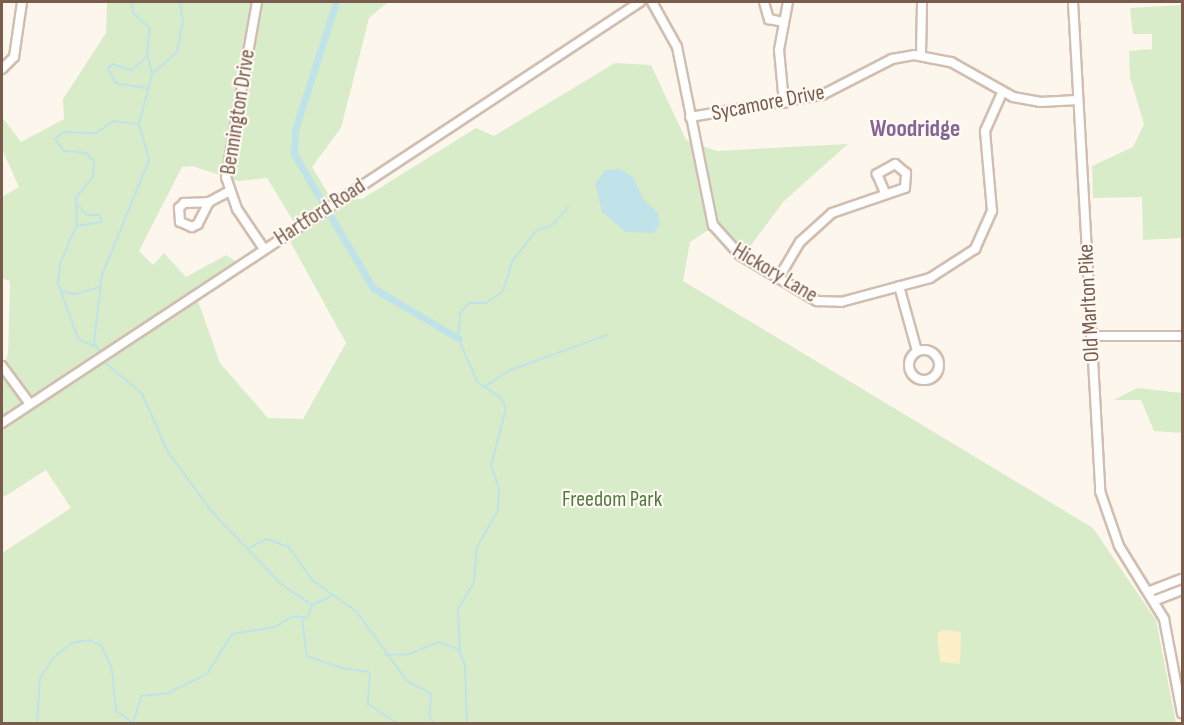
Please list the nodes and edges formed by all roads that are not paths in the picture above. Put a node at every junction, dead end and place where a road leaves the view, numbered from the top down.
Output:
1 (22, 2) edge
2 (257, 2) edge
3 (640, 2) edge
4 (652, 2) edge
5 (764, 2) edge
6 (789, 2) edge
7 (921, 2) edge
8 (1073, 2) edge
9 (783, 22) junction
10 (921, 55) junction
11 (2, 69) edge
12 (1002, 93) junction
13 (1078, 100) junction
14 (784, 103) junction
15 (690, 117) junction
16 (228, 192) junction
17 (885, 193) junction
18 (208, 202) dead end
19 (264, 249) junction
20 (778, 279) junction
21 (899, 286) junction
22 (1091, 336) junction
23 (1182, 336) edge
24 (917, 351) junction
25 (2, 366) edge
26 (30, 404) junction
27 (2, 423) edge
28 (1182, 579) edge
29 (1182, 590) edge
30 (1150, 591) junction
31 (1156, 600) junction
32 (1182, 713) edge

1 - 11 street
2 - 16 street, Bennington Drive
3 - 19 street, Hartford Road
4 - 15 street, Hickory Lane
5 - 9 street
6 - 9 street
7 - 10 street
8 - 13 street, Old Marlton Pike
9 - 14 street
10 - 12 street, Sycamore Drive
10 - 14 street, Sycamore Drive
12 - 13 street, Sycamore Drive
12 - 21 street, Hickory Lane
13 - 22 street, Old Marlton Pike
14 - 15 street, Sycamore Drive
15 - 20 street, Hickory Lane
16 - 18 street
16 - 19 street, Bennington Drive
17 - 17 street
17 - 20 street
19 - 26 street, Hartford Road
20 - 21 street, Hickory Lane
21 - 24 street
22 - 23 street
22 - 30 street, Old Marlton Pike
24 - 24 street
25 - 26 street
26 - 27 street, Hartford Road
28 - 30 street
29 - 31 street
30 - 31 street, Old Marlton Pike
31 - 32 street, Old Marlton Pike

